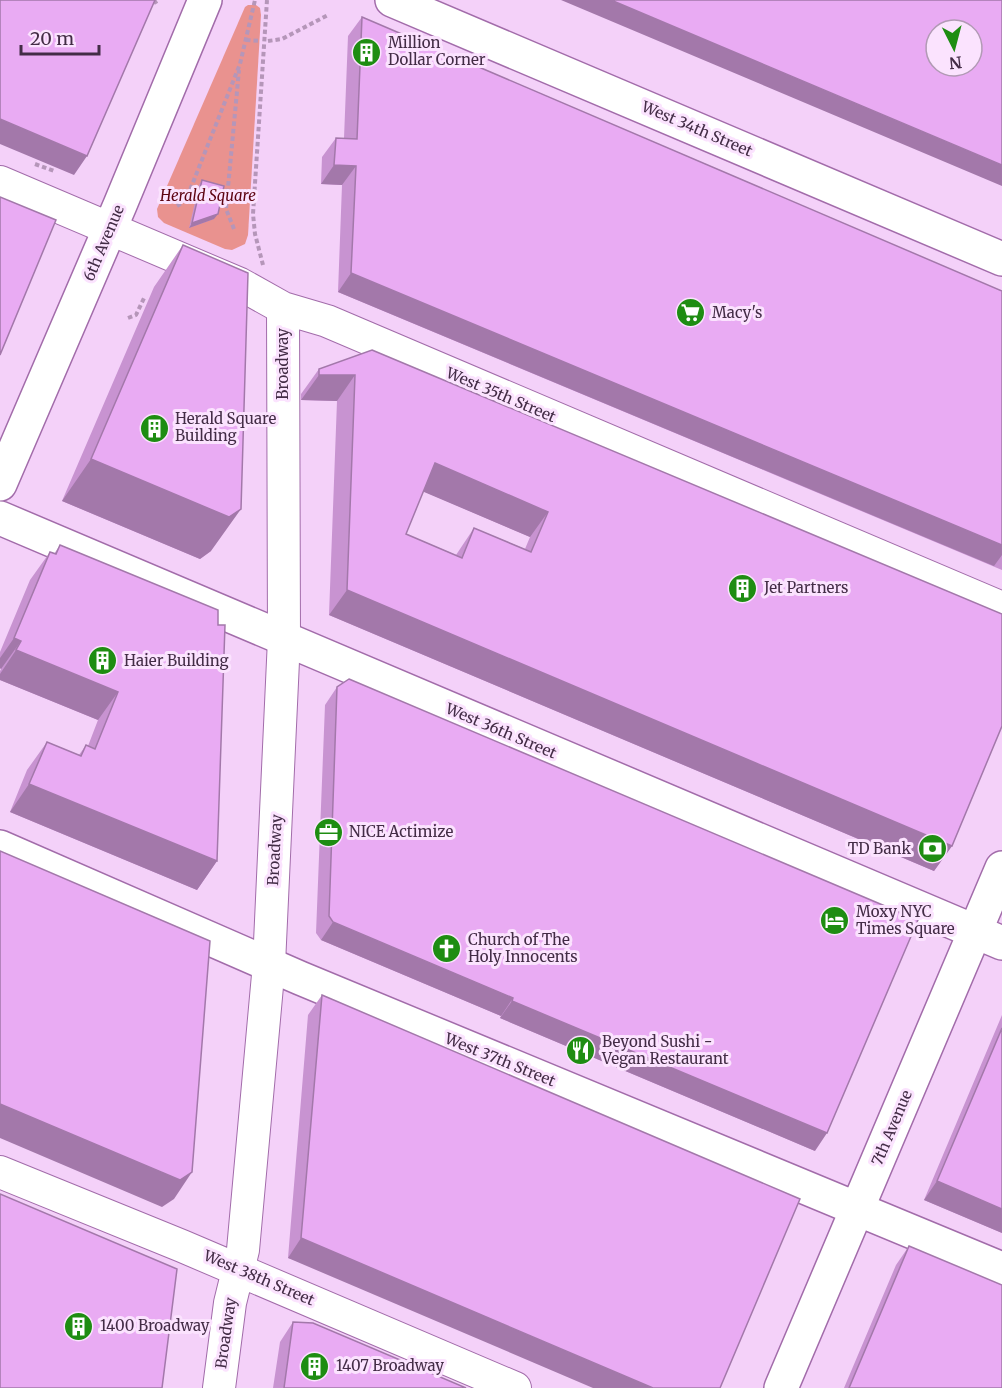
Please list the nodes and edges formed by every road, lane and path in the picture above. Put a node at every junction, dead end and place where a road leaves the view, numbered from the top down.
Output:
1 (154, 0) edge
2 (205, 0) edge
3 (255, 0) edge
4 (267, 0) edge
5 (392, 0) edge
6 (158, 6) dead end
7 (328, 15) dead end
8 (246, 40) junction
9 (260, 41) dead end
10 (268, 41) dead end
11 (240, 64) junction
12 (38, 164) dead end
13 (54, 171) dead end
14 (0, 182) edge
15 (177, 206) dead end
16 (110, 228) junction
17 (234, 229) dead end
18 (1002, 259) edge
19 (264, 268) dead end
20 (145, 296) dead end
21 (283, 308) junction
22 (129, 318) dead end
23 (0, 484) edge
24 (0, 518) edge
25 (1002, 608) edge
26 (284, 639) junction
27 (0, 847) edge
28 (1002, 868) edge
29 (989, 938) edge
30 (269, 964) junction
31 (0, 1172) edge
32 (858, 1208) junction
33 (1002, 1269) edge
34 (238, 1270) junction
35 (219, 1388) edge
36 (515, 1388) edge
37 (781, 1388) edge

1 - 6 path
2 - 16 main road, 6th Avenue
3 - 8 path
4 - 19 path
5 - 18 main road, West 34th Street
7 - 10 path
8 - 9 path
8 - 11 path
11 - 15 path
11 - 17 path
12 - 13 path
14 - 16 street, West 35th Street
16 - 21 street, West 35th Street
16 - 23 main road, 6th Avenue
20 - 22 path
21 - 25 street, West 35th Street
21 - 26 street, Broadway
24 - 26 main road, West 36th Street
26 - 29 main road, West 36th Street
26 - 30 street, Broadway
27 - 30 main road, West 37th Street
28 - 29 main road, 7th Avenue
29 - 32 main road, 7th Avenue
30 - 32 main road, West 37th Street
30 - 34 street, Broadway
31 - 34 street, West 38th Street
32 - 33 main road, West 37th Street
32 - 37 main road, 7th Avenue
34 - 35 street, Broadway
34 - 36 street, West 38th Street

